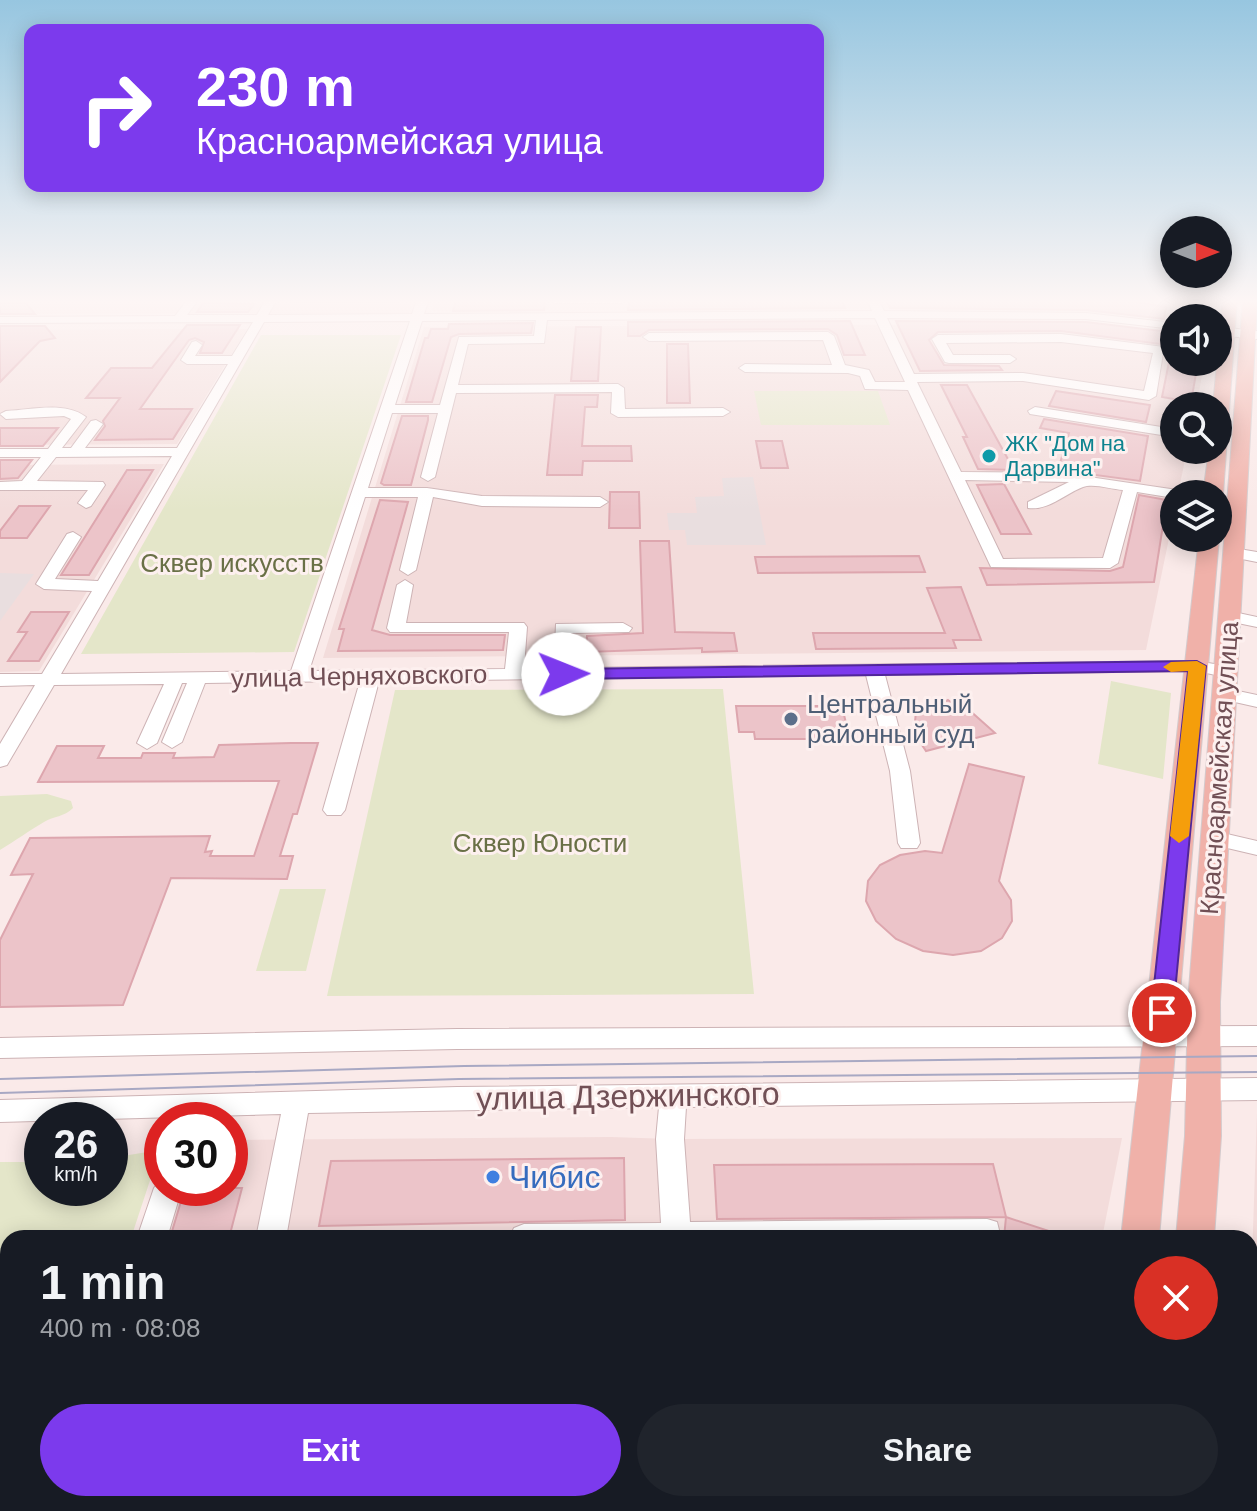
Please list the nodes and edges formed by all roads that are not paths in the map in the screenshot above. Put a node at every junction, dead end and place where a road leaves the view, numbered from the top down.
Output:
1 (230, 370) edge
2 (399, 370) edge
3 (456, 370) edge
4 (843, 370) edge
5 (904, 370) edge
6 (1018, 370) edge
7 (1155, 370) edge
8 (1238, 370) edge
9 (1023, 377) junction
10 (910, 382) junction
11 (452, 389) junction
12 (386, 409) junction
13 (447, 409) junction
14 (1035, 411) dead end
15 (723, 412) dead end
16 (6, 415) dead end
17 (96, 424) dead end
18 (1160, 431) edge
19 (1234, 437) edge
20 (181, 452) junction
21 (0, 453) edge
22 (53, 453) junction
23 (75, 453) junction
24 (955, 476) junction
25 (1084, 480) junction
26 (428, 485) junction
27 (0, 486) edge
28 (26, 486) junction
29 (1131, 487) junction
30 (1160, 491) edge
31 (359, 493) junction
32 (600, 502) dead end
33 (86, 503) dead end
34 (1033, 505) dead end
35 (73, 537) dead end
36 (1233, 549) edge
37 (102, 586) junction
38 (1229, 616) junction
39 (1257, 622) edge
40 (623, 628) dead end
41 (874, 670) junction
42 (514, 674) junction
43 (563, 674) junction
44 (371, 676) junction
45 (298, 677) junction
46 (1215, 677) junction
47 (198, 678) junction
48 (175, 679) junction
49 (0, 680) edge
50 (47, 680) junction
51 (1257, 701) edge
52 (172, 742) dead end
53 (147, 743) dead end
54 (0, 761) edge
55 (334, 810) dead end
56 (1214, 838) junction
57 (909, 843) dead end
58 (1257, 848) edge
59 (1160, 1035) junction
60 (1203, 1036) junction
61 (1257, 1036) edge
62 (0, 1048) edge
63 (1257, 1089) edge
64 (1202, 1091) junction
65 (1157, 1092) junction
66 (673, 1095) junction
67 (296, 1104) junction
68 (248, 1109) edge
69 (0, 1111) edge
70 (144, 1113) edge
71 (162, 1206) edge
72 (155, 1230) edge
73 (272, 1230) edge
74 (676, 1230) edge
75 (1141, 1230) edge
76 (1196, 1230) edge

1 - 20 street
2 - 12 street
3 - 11 street
4 - 10 street
5 - 10 street
6 - 9 street
7 - 9 street
8 - 19 main road, Красноармейская улица
9 - 10 street
10 - 24 street
11 - 13 street
11 - 15 street
12 - 13 street
12 - 31 street
13 - 26 street
14 - 18 street
16 - 22 street
17 - 23 street
19 - 36 main road, Красноармейская улица
20 - 23 street
20 - 37 street
21 - 22 street
22 - 23 street
22 - 28 street
24 - 25 street
24 - 29 street
25 - 29 street
25 - 34 street
26 - 31 street
26 - 32 street
26 - 42 street
27 - 28 street
28 - 33 street
29 - 30 street
31 - 45 street
35 - 37 street
36 - 38 main road, Красноармейская улица
36 - 46 main road, Красноармейская улица
37 - 50 street
38 - 39 street
38 - 46 main road, Красноармейская улица
40 - 43 street
41 - 43 street, улица Черняховского
41 - 46 street, улица Черняховского
41 - 57 street
42 - 43 street, улица Черняховского
42 - 44 street, улица Черняховского
44 - 45 street, улица Черняховского
44 - 55 street
45 - 47 street, улица Черняховского
46 - 51 street, улица Черняховского
46 - 56 main road, Красноармейская улица
46 - 59 main road, Красноармейская улица
47 - 48 street, улица Черняховского
47 - 52 street
48 - 50 street, улица Черняховского
48 - 53 street
49 - 50 street, улица Черняховского
50 - 54 street
56 - 58 street
56 - 60 main road, Красноармейская улица
59 - 60 street, улица Дзержинского
59 - 62 street, улица Дзержинского
59 - 65 main road, Красноармейская улица
60 - 61 street, улица Дзержинского
60 - 64 main road, Красноармейская улица
63 - 64 street, улица Дзержинского
64 - 65 street, улица Дзержинского
64 - 76 main road, Красноармейская улица
65 - 66 street, улица Дзержинского
65 - 75 main road, Красноармейская улица
66 - 67 street, улица Дзержинского
66 - 74 street
67 - 68 street, улица Дзержинского
67 - 73 street
69 - 70 street, улица Дзержинского
71 - 72 street

